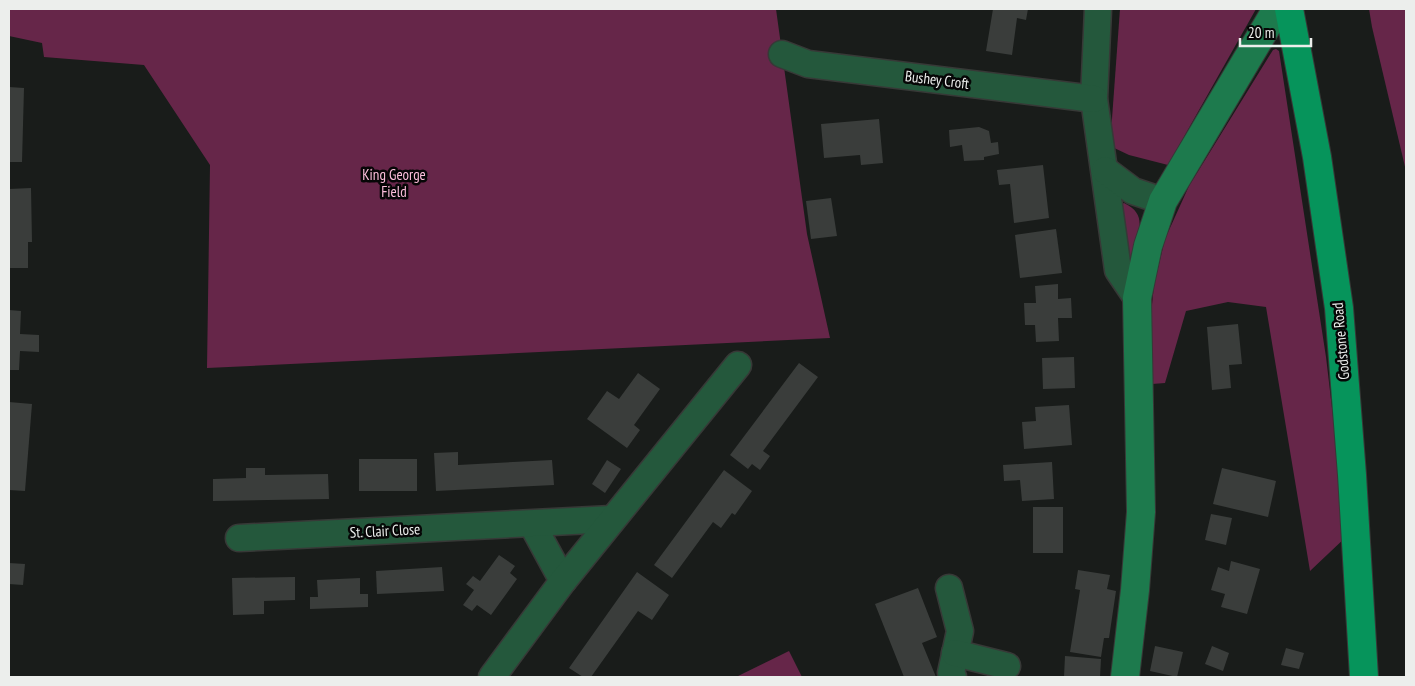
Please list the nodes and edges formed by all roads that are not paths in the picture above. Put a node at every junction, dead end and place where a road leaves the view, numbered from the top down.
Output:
1 (1098, 9) edge
2 (1277, 9) edge
3 (1289, 9) edge
4 (782, 54) dead end
5 (1094, 99) junction
6 (1105, 170) junction
7 (1163, 201) junction
8 (1137, 298) junction
9 (738, 365) dead end
10 (612, 519) junction
11 (532, 524) junction
12 (240, 538) dead end
13 (563, 581) junction
14 (949, 588) dead end
15 (954, 665) edge
16 (1007, 666) dead end
17 (1364, 673) edge
18 (492, 677) edge
19 (1125, 677) edge

1 - 5 street
2 - 7 street
3 - 17 main road, Godstone Road
4 - 5 street, Bushey Croft
5 - 6 street
6 - 7 street
6 - 8 street
7 - 8 street
8 - 19 street
9 - 10 street
10 - 11 street, St. Clair Close
10 - 13 street
11 - 12 street, St. Clair Close
11 - 13 street
13 - 18 street
14 - 15 street
15 - 16 street

